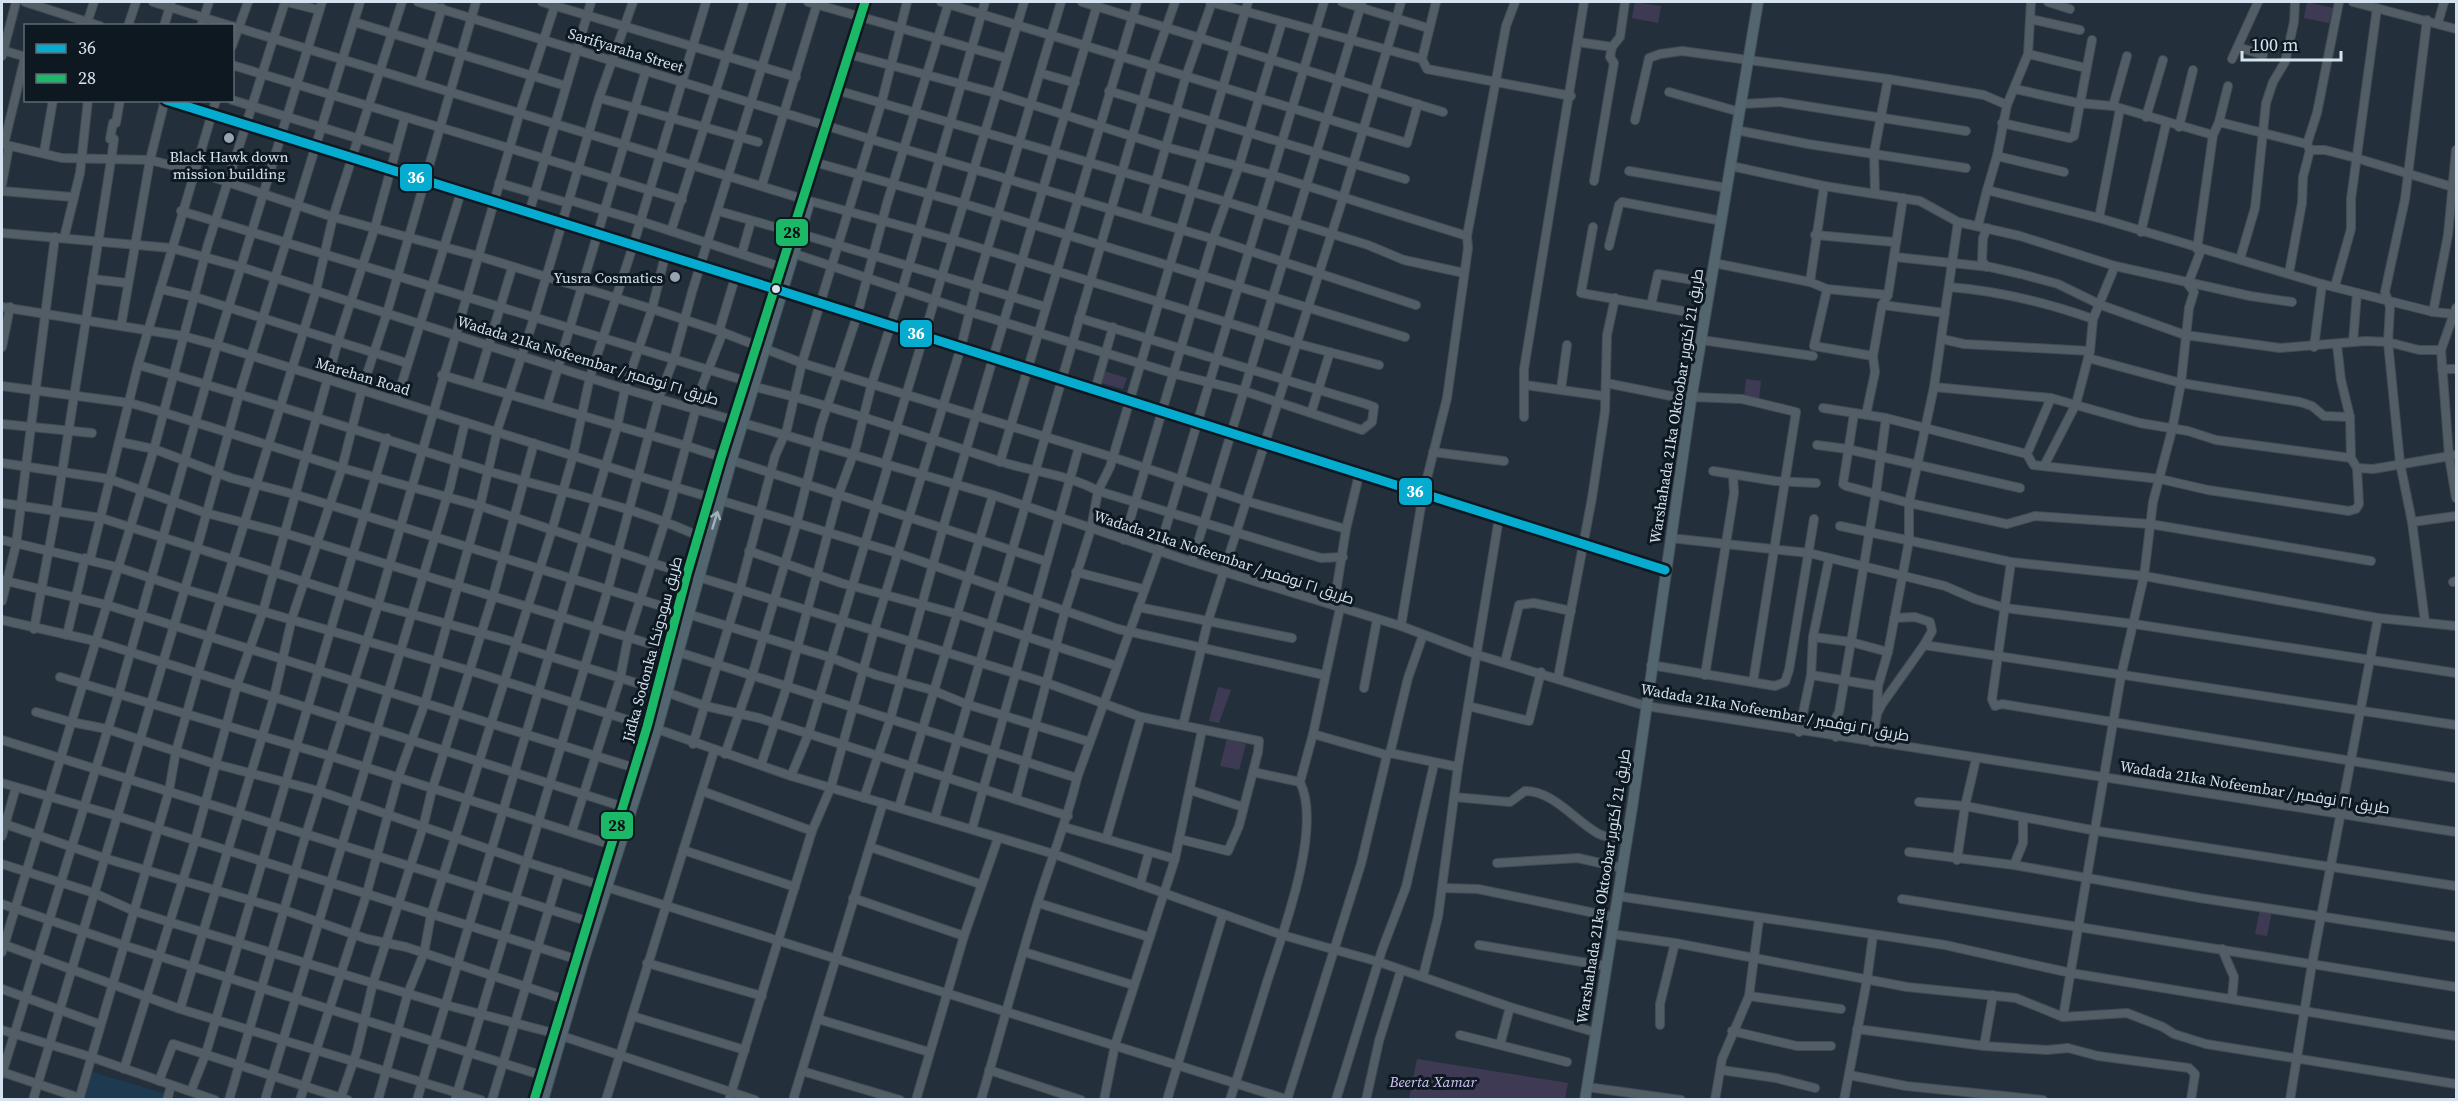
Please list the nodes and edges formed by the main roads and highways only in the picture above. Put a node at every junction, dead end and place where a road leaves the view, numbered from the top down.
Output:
1 (865, 2) edge
2 (871, 2) edge
3 (1758, 2) edge
4 (863, 18) junction
5 (851, 54) junction
6 (829, 126) junction
7 (807, 200) junction
8 (797, 233) junction
9 (779, 290) junction
10 (703, 538) junction
11 (682, 614) junction
12 (652, 728) junction
13 (603, 884) junction
14 (579, 960) junction
15 (557, 1035) junction
16 (534, 1100) edge
17 (543, 1100) edge
18 (1585, 1100) edge

1 - 4 main road, Jidka Sodonka طريق سودونكا
2 - 4 main road, Jidka Sodonka طريق سودونكا
3 - 18 main road, Warshahada 21ka Oktoobar طريق 21 أكتوبر
4 - 5 main road, Jidka Sodonka طريق سودونكا
5 - 6 main road, Jidka Sodonka طريق سودونكا
5 - 6 main road, Jidka Sodonka طريق سودونكا
6 - 7 main road, Jidka Sodonka طريق سودونكا
6 - 7 main road, Jidka Sodonka طريق سودونكا
7 - 8 main road, Jidka Sodonka طريق سودونكا
8 - 9 main road, Jidka Sodonka طريق سودونكا
8 - 9 main road, Jidka Sodonka طريق سودونكا
9 - 10 main road, Jidka Sodonka طريق سودونكا
10 - 11 main road, Jidka Sodonka طريق سودونكا
10 - 11 main road, Jidka Sodonka طريق سودونكا
11 - 12 main road, Jidka Sodonka طريق سودونكا
12 - 13 main road, Jidka Sodonka طريق سودونكا
12 - 13 main road, Jidka Sodonka طريق سودونكا
13 - 14 main road, Jidka Sodonka طريق سودونكا
13 - 14 main road, Jidka Sodonka طريق سودونكا
14 - 15 main road, Jidka Sodonka طريق سودونكا
14 - 15 main road, Jidka Sodonka طريق سودونكا
15 - 16 main road, Jidka Sodonka طريق سودونكا
15 - 17 main road, Jidka Sodonka طريق سودونكا

